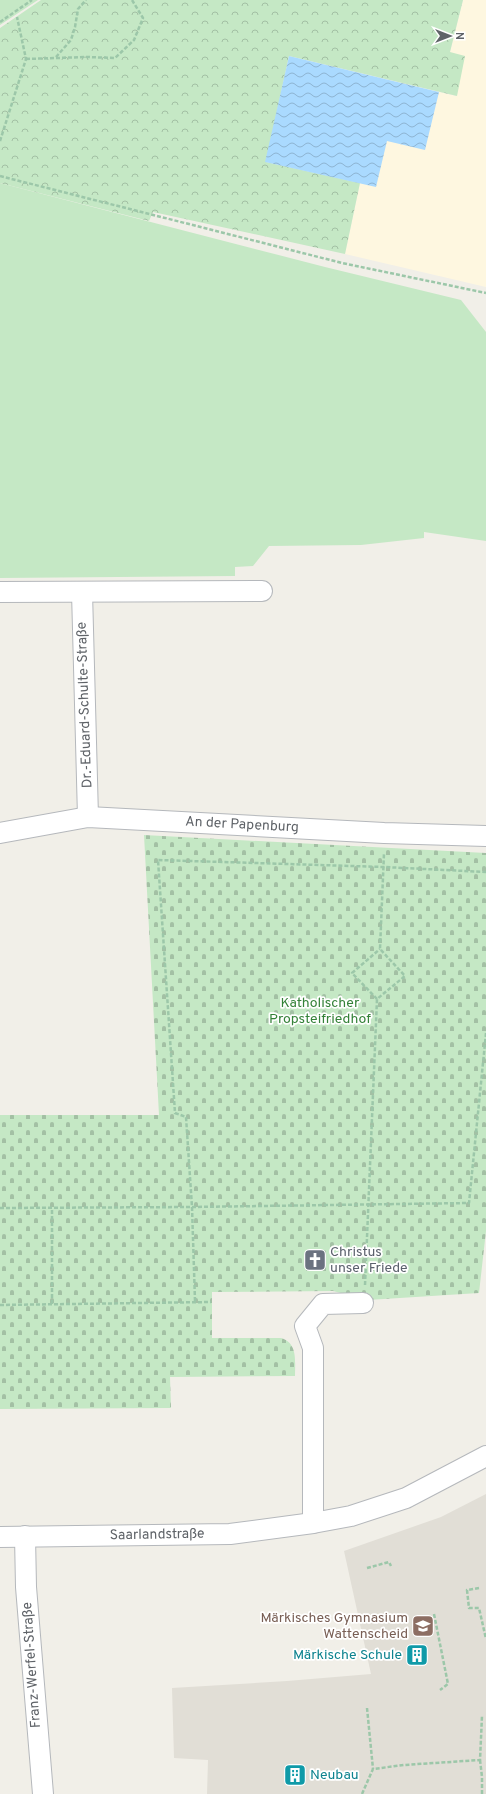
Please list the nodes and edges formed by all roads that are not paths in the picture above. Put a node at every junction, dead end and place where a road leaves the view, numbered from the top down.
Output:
1 (262, 591) dead end
2 (0, 592) edge
3 (82, 592) junction
4 (88, 817) junction
5 (0, 833) edge
6 (486, 836) edge
7 (363, 1303) road end
8 (484, 1462) edge
9 (313, 1523) junction
10 (25, 1536) junction
11 (0, 1537) edge
12 (43, 1794) edge

1 - 3 street
2 - 3 street
3 - 4 street, Dr.-Eduard-Schulte-Straße
4 - 5 street, An der Papenburg
4 - 6 street, An der Papenburg
7 - 9 street
8 - 9 street, Saarlandstraße
9 - 10 street, Saarlandstraße
10 - 11 street, Saarlandstraße
10 - 12 street, Franz-Werfel-Straße

